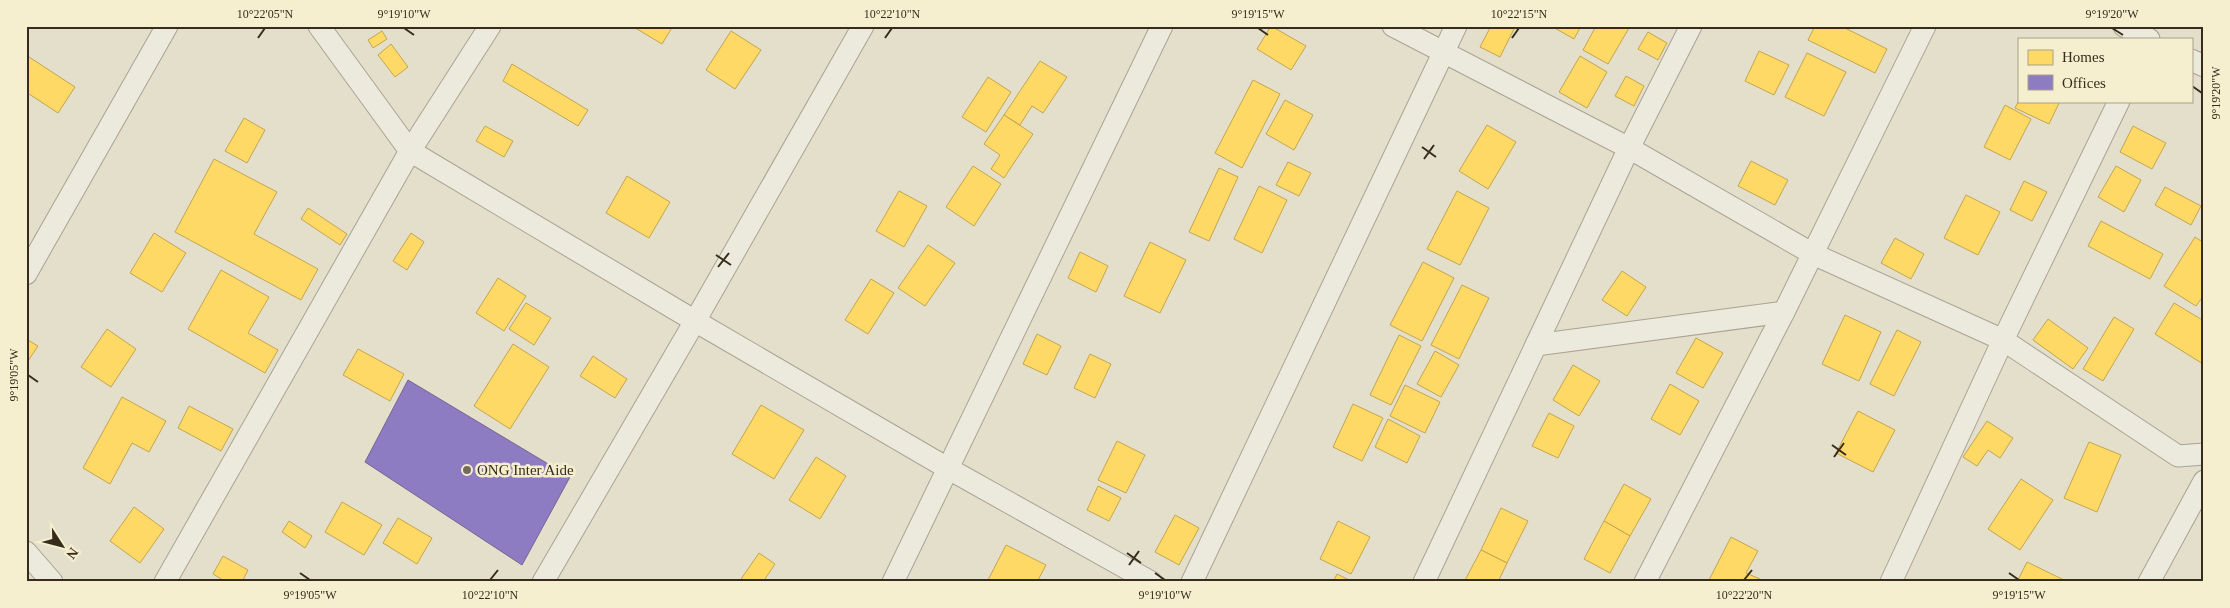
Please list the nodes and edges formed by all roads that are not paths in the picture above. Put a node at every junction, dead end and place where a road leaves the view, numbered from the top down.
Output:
1 (167, 26) edge
2 (319, 26) edge
3 (490, 26) edge
4 (863, 26) edge
5 (1162, 26) edge
6 (1393, 26) edge
7 (1456, 26) edge
8 (1691, 26) edge
9 (1925, 26) edge
10 (2124, 26) edge
11 (2156, 26) edge
12 (2147, 38) edge
13 (2150, 38) edge
14 (1443, 52) junction
15 (2192, 60) edge
16 (2204, 66) edge
17 (2119, 102) edge
18 (1629, 148) junction
19 (410, 150) junction
20 (1813, 254) junction
21 (26, 274) edge
22 (1784, 312) junction
23 (695, 321) junction
24 (2003, 340) junction
25 (1536, 345) junction
26 (2204, 454) edge
27 (949, 469) junction
28 (2204, 481) edge
29 (26, 552) edge
30 (52, 582) edge
31 (165, 582) edge
32 (543, 582) edge
33 (893, 582) edge
34 (1151, 582) edge
35 (1192, 582) edge
36 (1424, 582) edge
37 (1645, 582) edge
38 (1891, 582) edge
39 (2149, 582) edge

1 - 21 street
2 - 19 street
3 - 19 street
4 - 23 street
5 - 27 street
6 - 14 street
7 - 14 street
8 - 18 street
9 - 20 street
10 - 12 street
11 - 13 street
14 - 18 street
14 - 35 street
15 - 16 street
17 - 24 street
18 - 20 street
18 - 25 street
19 - 23 street
19 - 31 street
20 - 22 street
20 - 24 street
22 - 25 street
22 - 37 street
23 - 27 street
23 - 32 street
24 - 26 street
24 - 38 street
25 - 36 street
27 - 33 street
27 - 34 street
28 - 39 street
29 - 30 street

